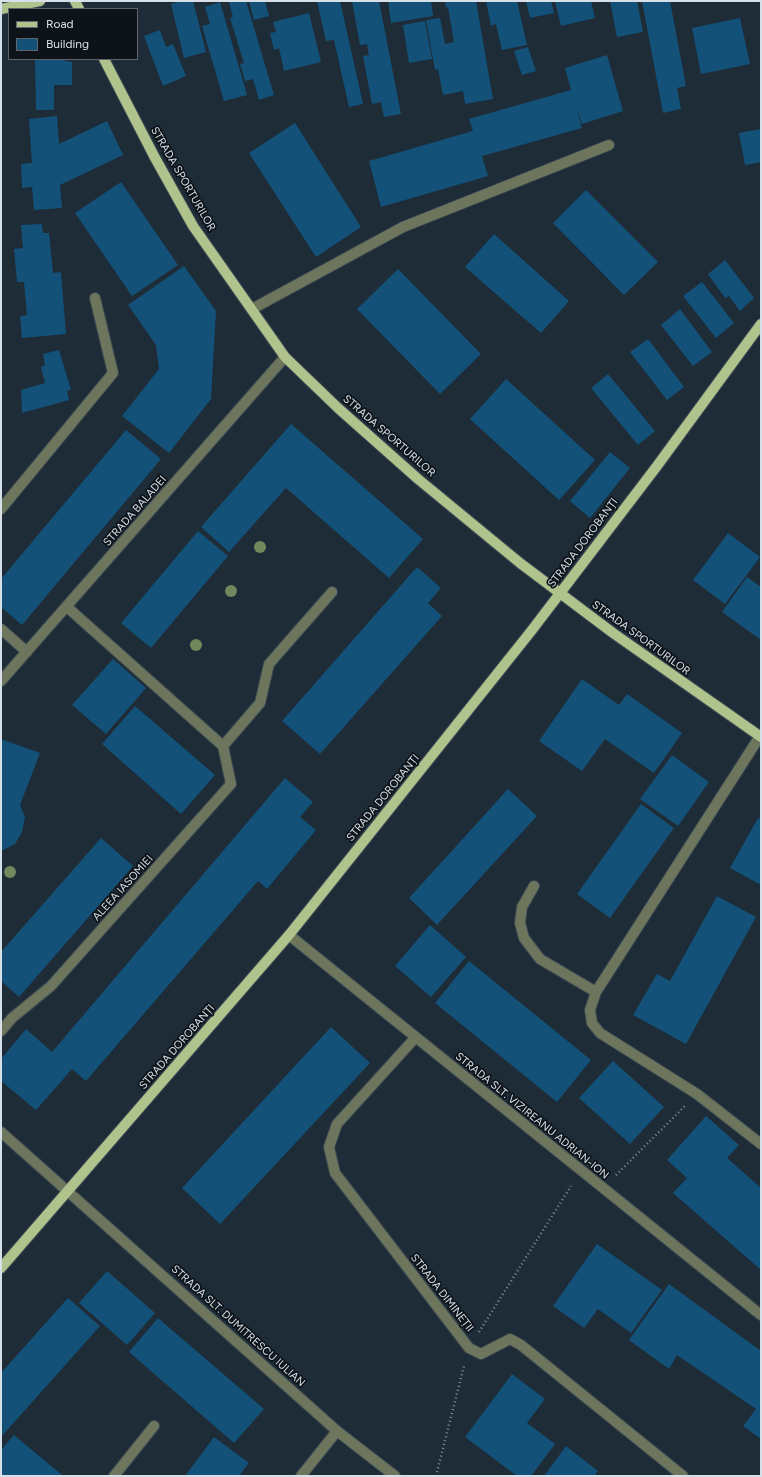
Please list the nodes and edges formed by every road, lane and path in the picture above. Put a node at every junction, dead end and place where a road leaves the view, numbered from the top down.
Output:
1 (40, 1) edge
2 (18, 3) edge
3 (1, 9) edge
4 (105, 60) edge
5 (609, 145) dead end
6 (95, 298) dead end
7 (252, 309) junction
8 (761, 324) edge
9 (286, 357) junction
10 (1, 509) edge
11 (332, 592) dead end
12 (560, 593) junction
13 (67, 607) junction
14 (1, 629) edge
15 (27, 652) junction
16 (1, 681) edge
17 (761, 737) edge
18 (223, 746) junction
19 (534, 886) dead end
20 (289, 935) junction
21 (596, 992) junction
22 (1, 1031) edge
23 (415, 1038) junction
24 (697, 1094) junction
25 (1, 1132) edge
26 (761, 1144) edge
27 (580, 1170) junction
28 (603, 1188) junction
29 (69, 1192) junction
30 (1, 1268) edge
31 (761, 1315) edge
32 (469, 1348) junction
33 (154, 1426) dead end
34 (338, 1431) junction
35 (114, 1476) edge
36 (301, 1476) edge
37 (395, 1476) edge
38 (436, 1476) edge
39 (683, 1476) edge

1 - 2 main road
2 - 3 main road
4 - 7 main road, STRADA SPORTURILOR
5 - 7 street
6 - 10 street
7 - 9 main road, STRADA SPORTURILOR
8 - 12 main road, STRADA DOROBANȚI
9 - 12 main road, STRADA SPORTURILOR
9 - 13 street, STRADA BALADEI
11 - 18 street
12 - 17 main road, STRADA SPORTURILOR
12 - 20 main road, STRADA DOROBANȚI
13 - 15 street, STRADA BALADEI
13 - 18 street
14 - 15 street
15 - 16 street, STRADA BALADEI
17 - 21 street
18 - 22 street, ALEEA IASOMIEI
19 - 21 street
20 - 23 street, STRADA SLT. VIZIREANU ADRIAN-ION
20 - 29 main road, STRADA DOROBANȚI
21 - 24 street
23 - 27 street, STRADA SLT. VIZIREANU ADRIAN-ION
23 - 32 street, STRADA DIMINEȚII
24 - 26 street
24 - 28 path
25 - 29 street, STRADA SLT. DUMITRESCU IULIAN
27 - 28 street, STRADA SLT. VIZIREANU ADRIAN-ION
27 - 32 path
28 - 31 street, STRADA SLT. VIZIREANU ADRIAN-ION
29 - 30 main road, STRADA DOROBANȚI
29 - 34 street, STRADA SLT. DUMITRESCU IULIAN
32 - 38 path
32 - 39 street, STRADA DIMINEȚII
33 - 35 street
34 - 36 street
34 - 37 street, STRADA SLT. DUMITRESCU IULIAN

